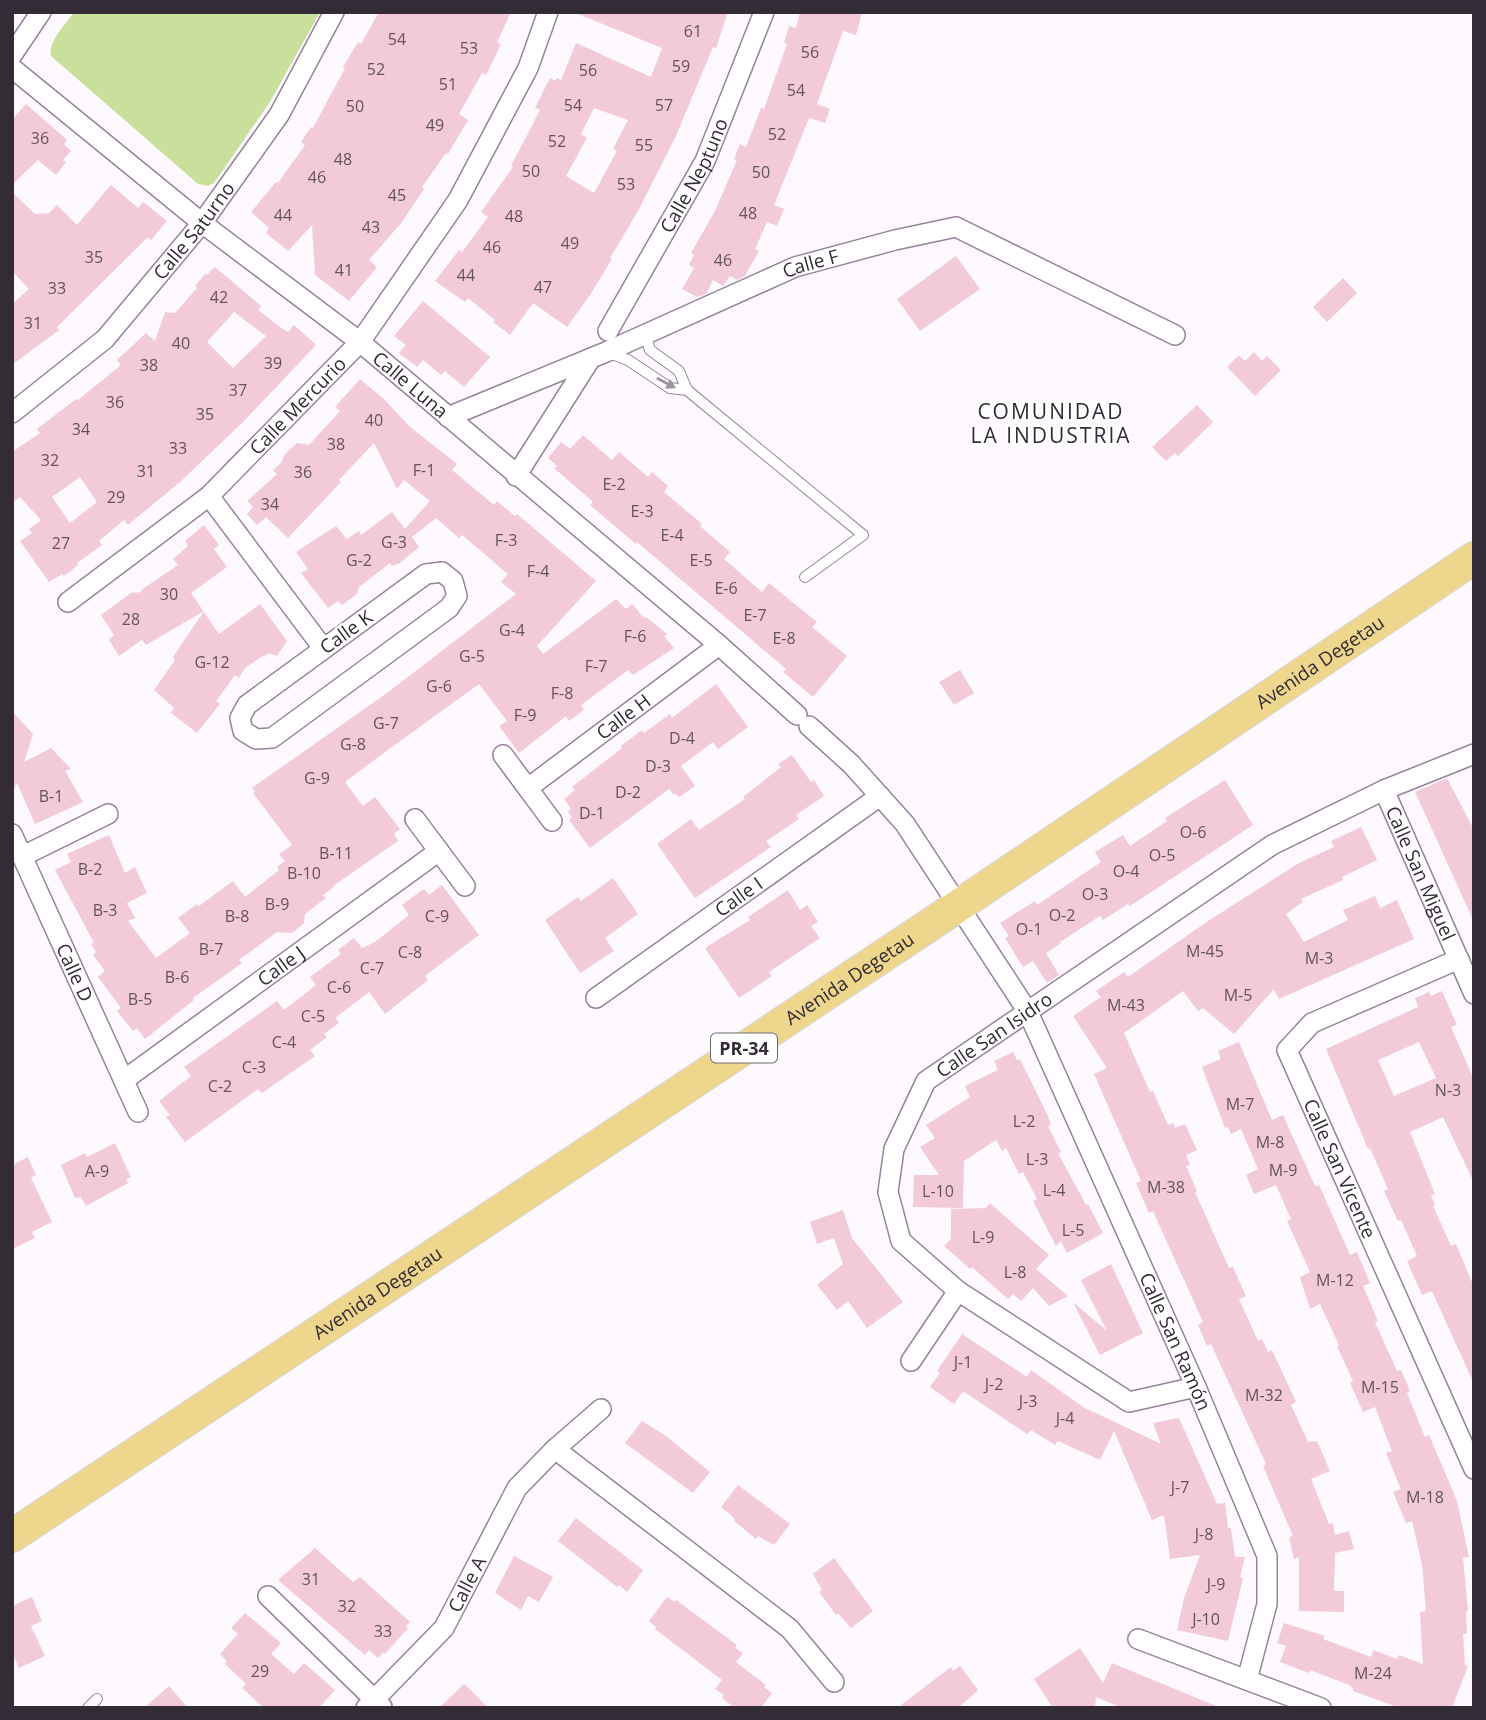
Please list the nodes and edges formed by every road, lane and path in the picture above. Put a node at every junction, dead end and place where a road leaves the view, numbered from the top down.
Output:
1 (41, 12) edge
2 (334, 12) edge
3 (548, 12) edge
4 (764, 12) edge
5 (12, 55) edge
6 (12, 68) edge
7 (202, 223) junction
8 (608, 331) dead end
9 (645, 334) junction
10 (1175, 335) dead end
11 (360, 342) junction
12 (598, 355) junction
13 (687, 390) junction
14 (12, 413) edge
15 (448, 417) junction
16 (516, 476) junction
17 (209, 496) junction
18 (1474, 558) edge
19 (805, 577) dead end
20 (68, 602) dead end
21 (719, 645) junction
22 (323, 648) junction
23 (1474, 754) edge
24 (503, 755) dead end
25 (528, 788) junction
26 (1384, 790) junction
27 (880, 796) junction
28 (108, 814) dead end
29 (415, 820) dead end
30 (552, 821) dead end
31 (12, 834) edge
32 (439, 851) junction
33 (23, 856) junction
34 (465, 886) dead end
35 (958, 906) junction
36 (1459, 959) junction
37 (1474, 994) edge
38 (596, 998) dead end
39 (1028, 1012) junction
40 (124, 1080) junction
41 (138, 1112) dead end
42 (958, 1291) junction
43 (911, 1360) dead end
44 (1196, 1387) junction
45 (601, 1409) dead end
46 (555, 1450) junction
47 (1474, 1469) edge
48 (12, 1535) edge
49 (268, 1596) dead end
50 (1138, 1639) dead end
51 (1247, 1680) junction
52 (834, 1682) dead end
53 (97, 1699) dead end
54 (374, 1705) edge
55 (88, 1708) edge
56 (1321, 1708) edge

1 - 5 street
2 - 7 street, Calle Saturno
3 - 11 street, Calle Mercurio
4 - 8 street, Calle Neptuno
6 - 7 street, Calle Luna
7 - 11 street, Calle Luna
7 - 14 street, Calle Saturno
9 - 10 street, Calle F
9 - 12 street, Calle F
9 - 13 lane
11 - 15 street, Calle Luna
11 - 17 street, Calle Mercurio
12 -> 13 lane
12 - 15 street, Calle F
12 - 16 street
13 - 19 lane
15 - 16 street, Calle Luna
16 - 21 street, Calle Luna
17 - 20 street, Calle Mercurio
17 - 22 street
18 - 35 main road, Avenida Degetau / PR-34
21 - 25 street, Calle H
21 - 27 street, Calle Luna
22 - 22 street, Calle K
23 - 26 street, Calle San Isidro
24 - 25 street
25 - 30 street
26 - 36 street, Calle San Miguel
26 - 39 street, Calle San Isidro
27 - 35 street, Calle San Ramón
27 - 38 street, Calle I
28 - 33 street
29 - 32 street
31 - 33 street, Calle D
32 - 34 street
32 - 40 street, Calle J
33 - 40 street, Calle D
35 - 39 street, Calle San Ramón
35 - 48 main road, Avenida Degetau / PR-34
36 - 37 street, Calle San Miguel
36 - 47 street, Calle San Vicente
39 - 42 street, Calle San Isidro
39 - 44 street, Calle San Ramón
40 - 41 street, Calle D
42 - 43 street
42 - 44 street, Calle San Isidro
44 - 51 street, Calle San Ramón
45 - 46 street, Calle A
46 - 52 street
46 - 54 street, Calle A
49 - 54 street
50 - 51 street
51 - 56 street
53 - 55 lane

